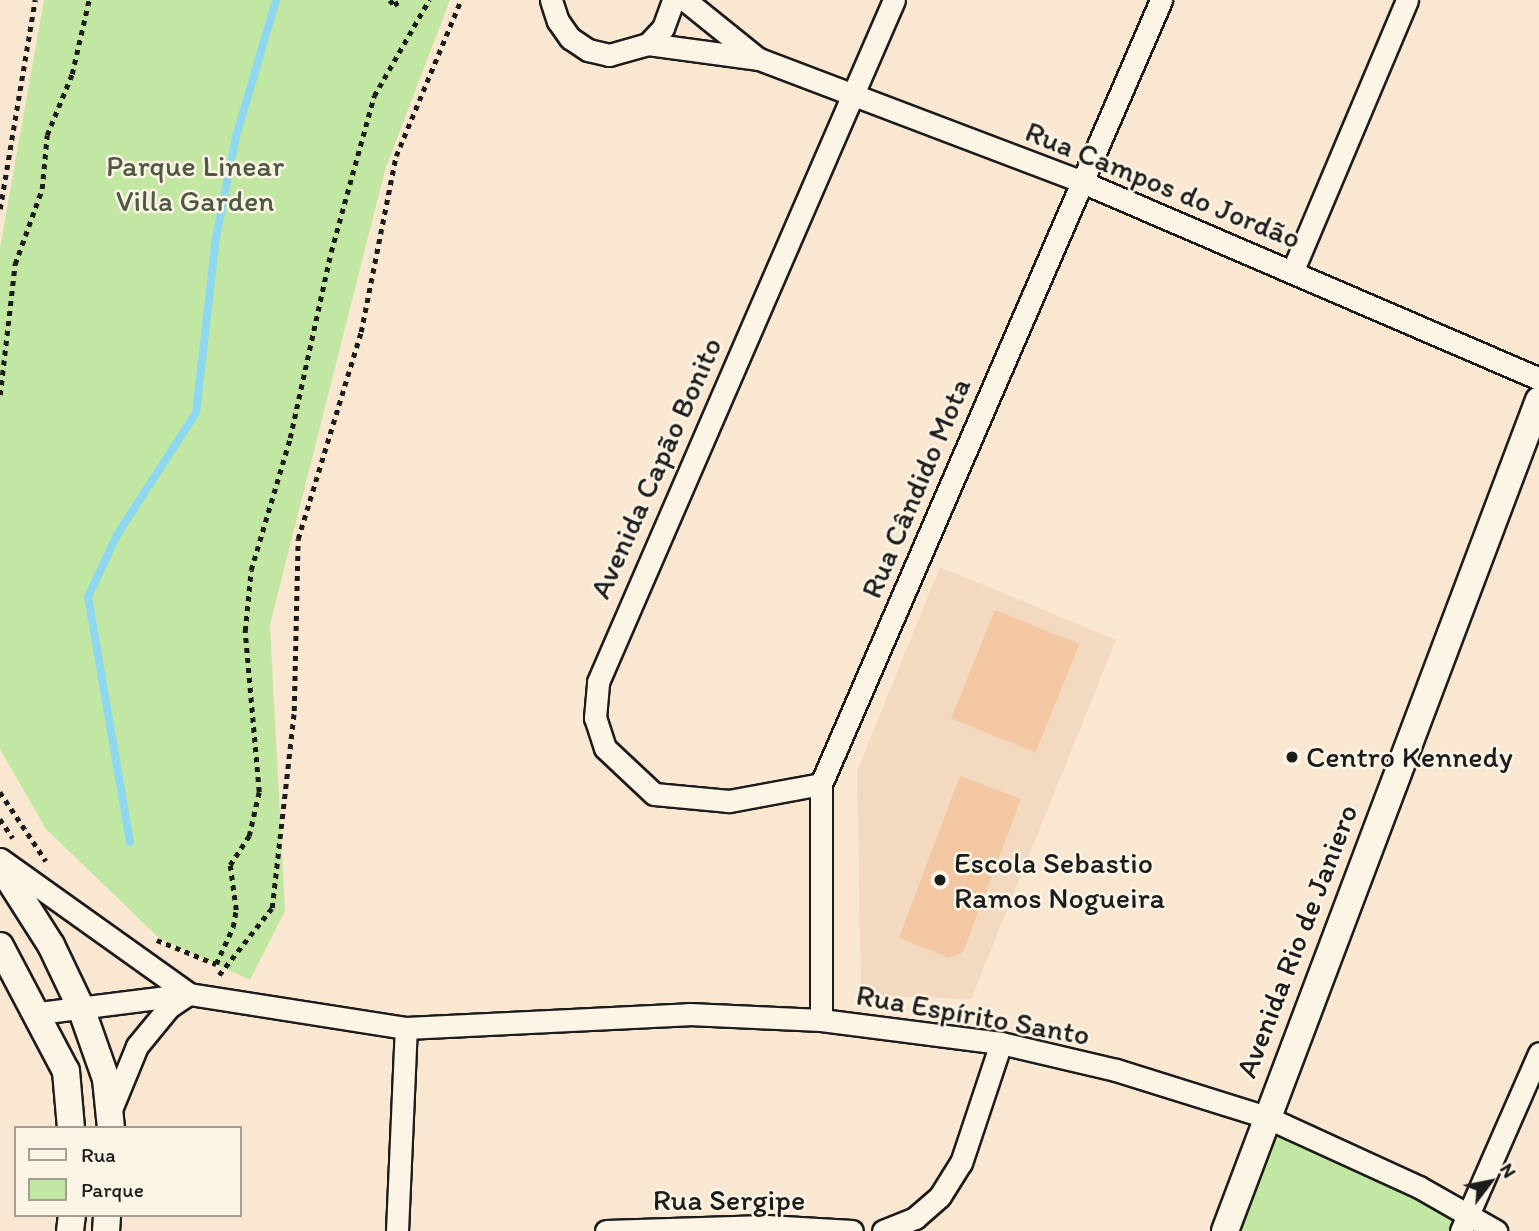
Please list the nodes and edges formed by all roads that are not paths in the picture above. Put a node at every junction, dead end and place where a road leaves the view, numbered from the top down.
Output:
1 (551, 0) edge
2 (673, 0) edge
3 (685, 0) edge
4 (894, 0) edge
5 (1161, 0) edge
6 (1407, 0) edge
7 (648, 44) junction
8 (759, 59) junction
9 (852, 97) junction
10 (1080, 181) junction
11 (1293, 270) junction
12 (1539, 379) edge
13 (1539, 400) edge
14 (821, 784) junction
15 (0, 859) edge
16 (0, 865) edge
17 (0, 946) edge
18 (189, 994) junction
19 (81, 1008) junction
20 (39, 1013) junction
21 (821, 1020) junction
22 (406, 1028) junction
23 (1001, 1043) junction
24 (1539, 1053) edge
25 (112, 1117) edge
26 (1266, 1117) junction
27 (71, 1126) edge
28 (1465, 1222) edge
29 (397, 1231) edge
30 (606, 1231) edge
31 (852, 1231) edge
32 (883, 1231) edge
33 (1225, 1231) edge
34 (1496, 1231) edge

1 - 7 street
2 - 7 street
3 - 8 street, Rua Campos do Jordão
4 - 9 street, Avenida Capão Bonito
5 - 10 street, Rua Cândido Mota
6 - 11 street
7 - 8 street, Rua Campos do Jordão
8 - 9 street, Rua Campos do Jordão
9 - 10 street, Rua Campos do Jordão
9 - 14 street, Avenida Capão Bonito
10 - 11 street, Rua Campos do Jordão
10 - 14 street, Rua Cândido Mota
11 - 12 street, Rua Campos do Jordão
13 - 26 street, Avenida Rio de Janiero
14 - 21 street, Rua Cândido Mota
15 - 18 street
16 - 19 street
17 - 20 street
18 - 19 street
18 - 22 street, Rua Espírito Santo
18 - 25 street
19 - 20 street
19 - 25 street
20 - 27 street
21 - 22 street, Rua Espírito Santo
21 - 23 street, Rua Espírito Santo
22 - 29 street
23 - 26 street, Rua Espírito Santo
23 - 32 street
24 - 28 street
26 - 28 street, Rua Espírito Santo
26 - 33 street, Avenida Rio de Janiero
28 - 34 street, Rua Espírito Santo
30 - 31 street, Rua Sergipe

